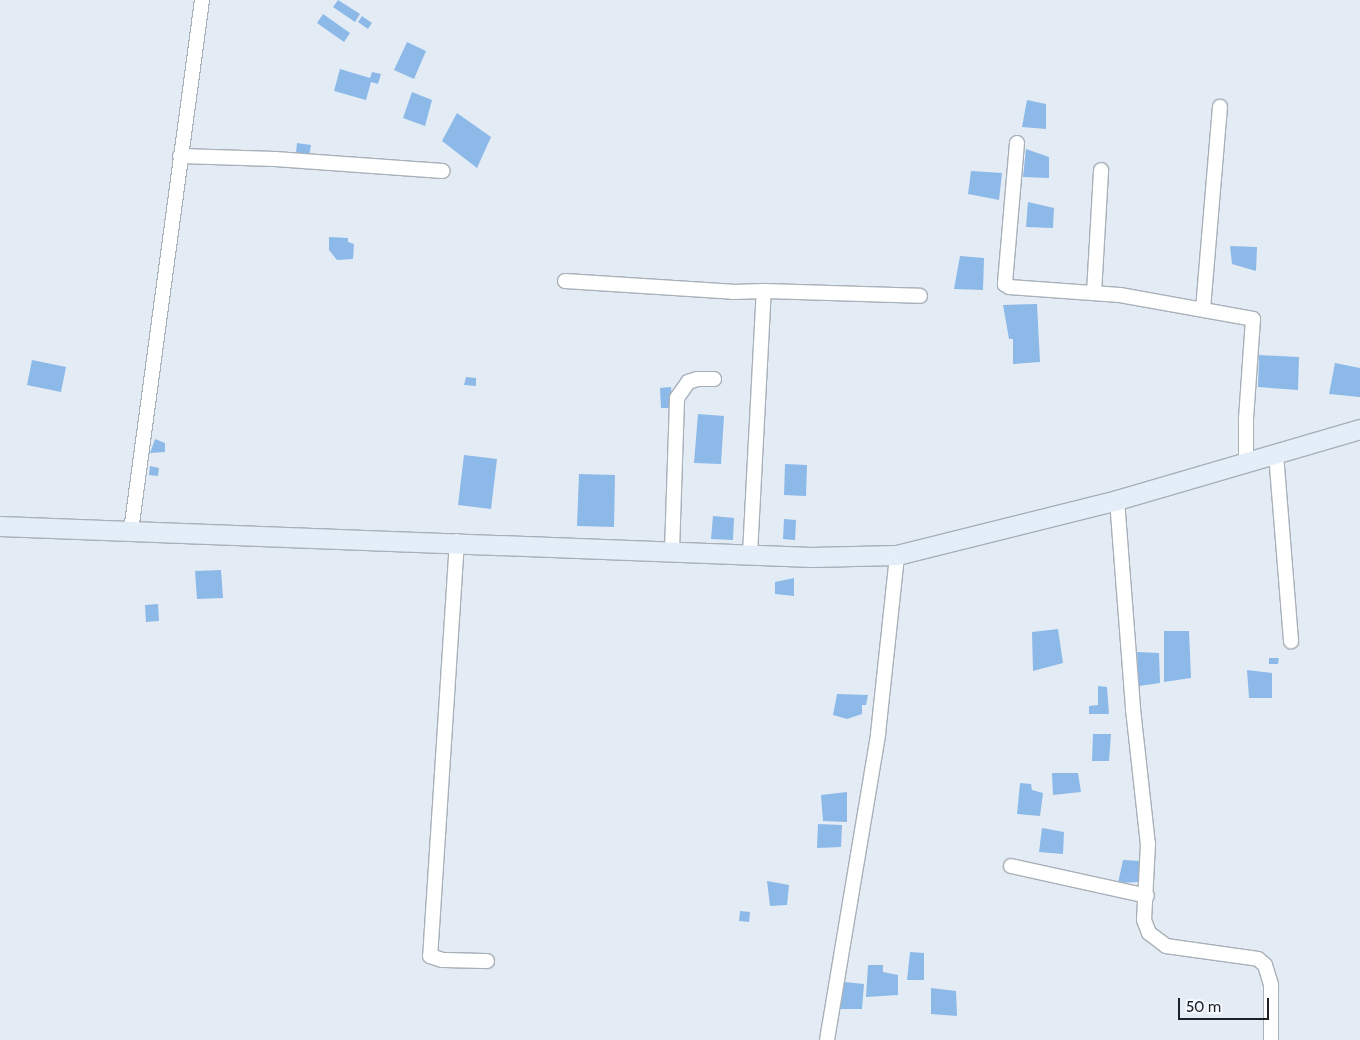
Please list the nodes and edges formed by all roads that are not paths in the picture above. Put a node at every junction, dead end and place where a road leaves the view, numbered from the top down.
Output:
1 (202, 0) edge
2 (1220, 107) dead end
3 (1017, 144) dead end
4 (180, 156) junction
5 (1102, 170) dead end
6 (443, 171) dead end
7 (564, 281) dead end
8 (764, 291) junction
9 (1094, 293) junction
10 (920, 296) dead end
11 (1203, 309) junction
12 (714, 379) dead end
13 (1360, 430) edge
14 (1276, 454) junction
15 (1246, 463) junction
16 (1117, 500) junction
17 (0, 526) edge
18 (131, 531) junction
19 (457, 541) junction
20 (672, 551) junction
21 (750, 554) junction
22 (896, 555) junction
23 (1291, 641) dead end
24 (1011, 866) dead end
25 (1147, 896) junction
26 (487, 961) dead end
27 (827, 1040) edge
28 (1271, 1040) edge

1 - 4 street
2 - 11 street
3 - 9 street
4 - 6 street
4 - 18 street
5 - 9 street
7 - 8 street
8 - 10 street
8 - 21 street
9 - 11 street
11 - 15 street
12 - 20 street
13 - 14 street
14 - 15 street
14 - 23 street
15 - 16 street
16 - 22 street
16 - 25 street
17 - 18 street
18 - 19 street
19 - 20 street
19 - 26 street
20 - 21 street
21 - 22 street
22 - 27 street
24 - 25 street
25 - 28 street

